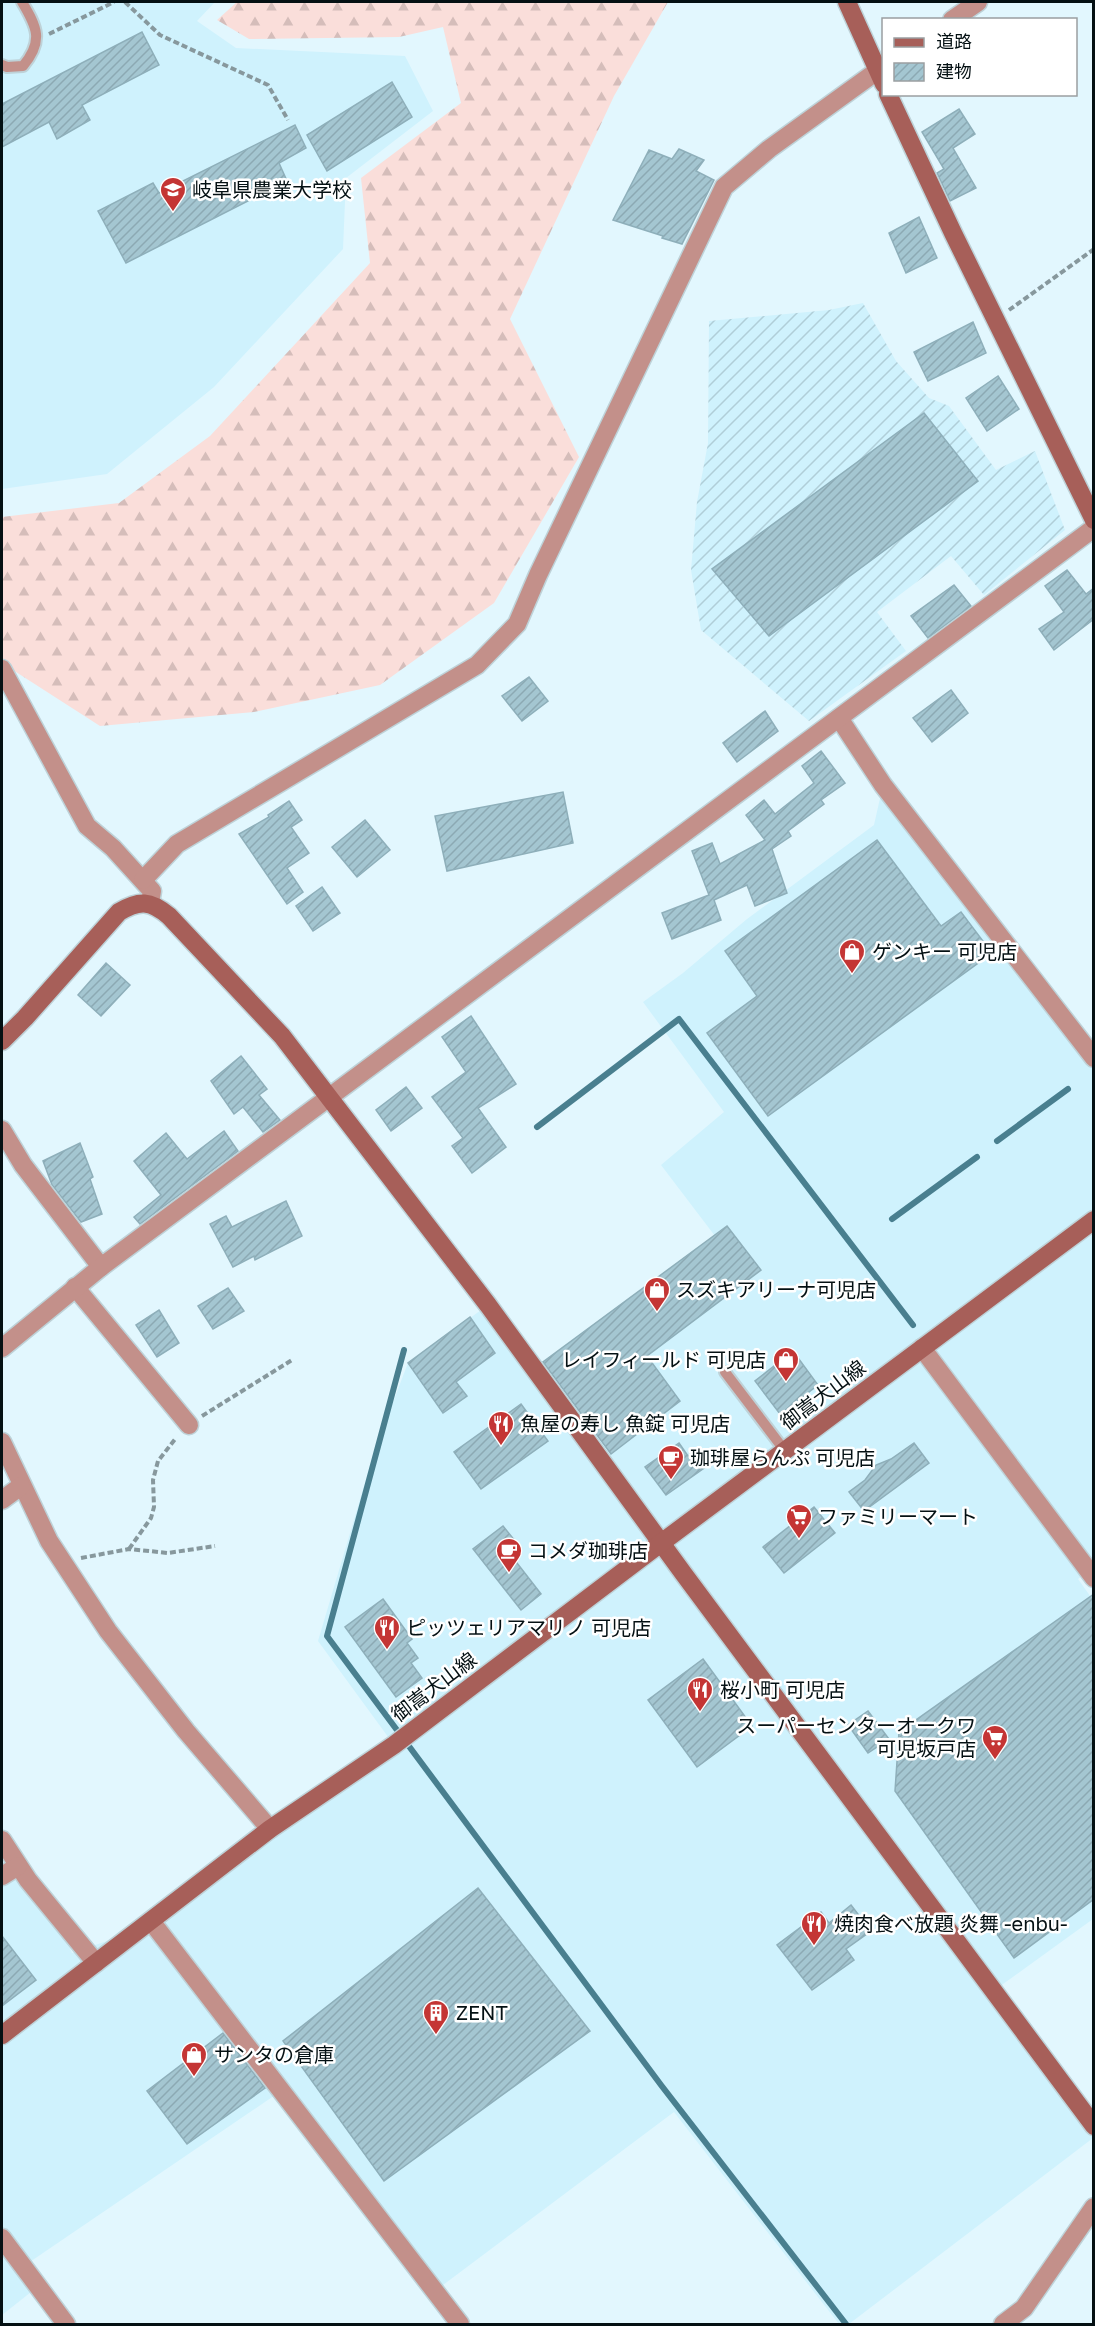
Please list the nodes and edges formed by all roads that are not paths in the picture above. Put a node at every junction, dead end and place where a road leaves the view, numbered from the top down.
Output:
1 (22, 2) edge
2 (847, 2) edge
3 (978, 2) edge
4 (955, 18) edge
5 (2, 65) edge
6 (881, 74) edge
7 (889, 96) edge
8 (1094, 520) edge
9 (1094, 528) edge
10 (2, 669) edge
11 (838, 718) junction
12 (143, 880) junction
13 (150, 903) junction
14 (2, 1041) edge
15 (1094, 1058) edge
16 (329, 1098) junction
17 (2, 1130) edge
18 (1094, 1220) edge
19 (100, 1268) junction
20 (75, 1287) junction
21 (2, 1348) edge
22 (922, 1348) junction
23 (725, 1372) dead end
24 (189, 1425) dead end
25 (2, 1442) edge
26 (785, 1451) junction
27 (21, 1486) junction
28 (2, 1500) edge
29 (661, 1543) junction
30 (1094, 1578) edge
31 (270, 1829) junction
32 (2, 1840) edge
33 (18, 1866) junction
34 (2, 1876) edge
35 (151, 1921) junction
36 (96, 1963) junction
37 (2, 2035) edge
38 (1094, 2126) edge
39 (1094, 2207) edge
40 (2, 2238) edge
41 (66, 2325) edge
42 (460, 2325) edge
43 (1003, 2325) edge

1 - 5 lane
2 - 6 street
3 - 4 street
6 - 12 street
7 - 8 street
9 - 11 street
10 - 12 street
11 - 15 street
11 - 16 street
12 - 13 street
13 - 14 street
13 - 16 street
16 - 19 street
16 - 29 street
17 - 19 street
18 - 22 street, 御嵩犬山線
19 - 20 street
20 - 21 street
20 - 24 street
22 - 26 street, 御嵩犬山線
22 - 30 street
23 - 26 lane
25 - 27 street
26 - 29 street, 御嵩犬山線
27 - 28 street
27 - 31 street
29 - 31 street, 御嵩犬山線
29 - 38 street
31 - 35 street, 御嵩犬山線
32 - 33 street
33 - 34 street
33 - 36 street
35 - 36 street, 御嵩犬山線
35 - 42 street
36 - 37 street, 御嵩犬山線
39 - 43 street
40 - 41 street

